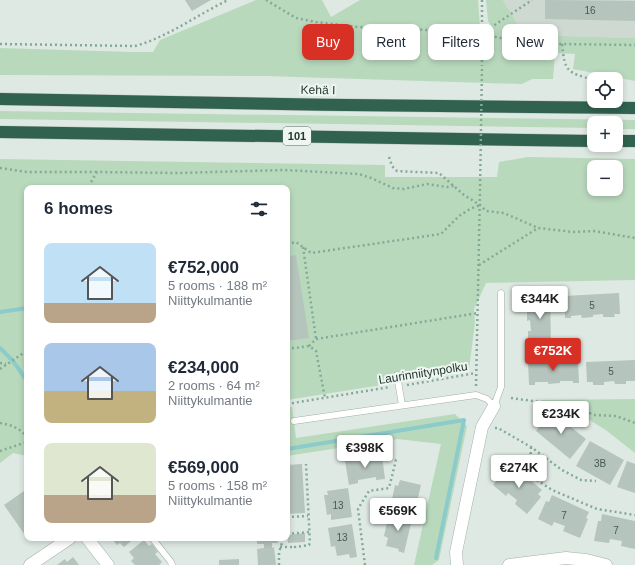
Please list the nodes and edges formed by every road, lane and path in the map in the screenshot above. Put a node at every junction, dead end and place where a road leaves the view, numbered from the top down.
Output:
1 (228, 0) edge
2 (266, 0) edge
3 (482, 0) edge
4 (532, 0) edge
5 (483, 24) edge
6 (494, 26) edge
7 (428, 30) edge
8 (494, 37) edge
9 (0, 44) edge
10 (562, 44) junction
11 (635, 45) edge
12 (482, 60) edge
13 (587, 78) edge
14 (0, 99) edge
15 (635, 108) edge
16 (0, 132) edge
17 (587, 141) edge
18 (623, 141) edge
19 (635, 141) edge
20 (389, 157) dead end
21 (0, 168) edge
22 (97, 172) junction
23 (91, 182) dead end
24 (454, 186) junction
25 (480, 205) junction
26 (538, 228) junction
27 (635, 238) edge
28 (290, 243) edge
29 (302, 247) junction
30 (479, 265) junction
31 (501, 293) dead end
32 (478, 313) junction
33 (316, 339) junction
34 (309, 346) junction
35 (290, 349) edge
36 (24, 353) edge
37 (0, 363) edge
38 (6, 364) dead end
39 (0, 369) edge
40 (476, 373) junction
41 (397, 375) dead end
42 (399, 386) junction
43 (476, 394) junction
44 (325, 398) junction
45 (511, 398) dead end
46 (290, 404) edge
47 (402, 405) junction
48 (494, 406) junction
49 (294, 421) dead end
50 (635, 422) edge
51 (0, 423) edge
52 (482, 427) junction
53 (24, 432) edge
54 (24, 443) edge
55 (531, 447) junction
56 (0, 449) edge
57 (399, 459) dead end
58 (306, 464) dead end
59 (596, 481) dead end
60 (635, 515) edge
61 (309, 516) junction
62 (290, 517) edge
63 (309, 532) junction
64 (290, 534) edge
65 (66, 541) edge
66 (89, 541) edge
67 (154, 541) edge
68 (282, 541) edge
69 (280, 547) junction
70 (30, 565) edge
71 (108, 565) edge
72 (172, 565) edge
73 (279, 565) edge
74 (365, 565) edge
75 (457, 565) edge
76 (509, 565) edge
77 (606, 565) edge

1 - 9 path
2 - 7 path
3 - 5 path, Laurinniitynpolku
4 - 6 path
8 - 10 path
10 - 11 path
10 - 13 path
12 - 25 path, Laurinniitynpolku, bridge
14 - 15 highway, Kehä I
16 - 17 highway, 101
18 - 19 highway
20 - 24 path
21 - 22 path
22 - 23 path
22 - 24 path
24 - 25 path
25 - 26 path
25 - 29 path
25 - 30 path, Laurinniitynpolku
26 - 27 path
26 - 30 path
28 - 29 path
29 - 33 path
30 - 32 path, Laurinniitynpolku
31 - 48 lane
32 - 33 path
32 - 40 path, Laurinniitynpolku
33 - 34 path
34 - 35 path
34 - 44 path
36 - 39 path
37 - 38 path
40 - 42 path, Laurinniitynpolku
40 - 43 path
41 - 42 lane
42 - 44 path, Laurinniitynpolku
42 - 47 lane
43 - 47 lane
43 - 48 lane
44 - 46 path, Laurinniitynpolku
45 - 50 path
47 - 49 lane
48 - 52 street
51 - 53 path
52 - 55 path
52 - 75 street
54 - 56 path
55 - 59 path
55 - 60 path
57 - 74 path
58 - 61 path
61 - 62 path
61 - 63 path
63 - 64 path
63 - 69 path
65 - 70 street
66 - 71 street
67 - 72 lane
68 - 69 path
69 - 73 path
76 - 77 street

